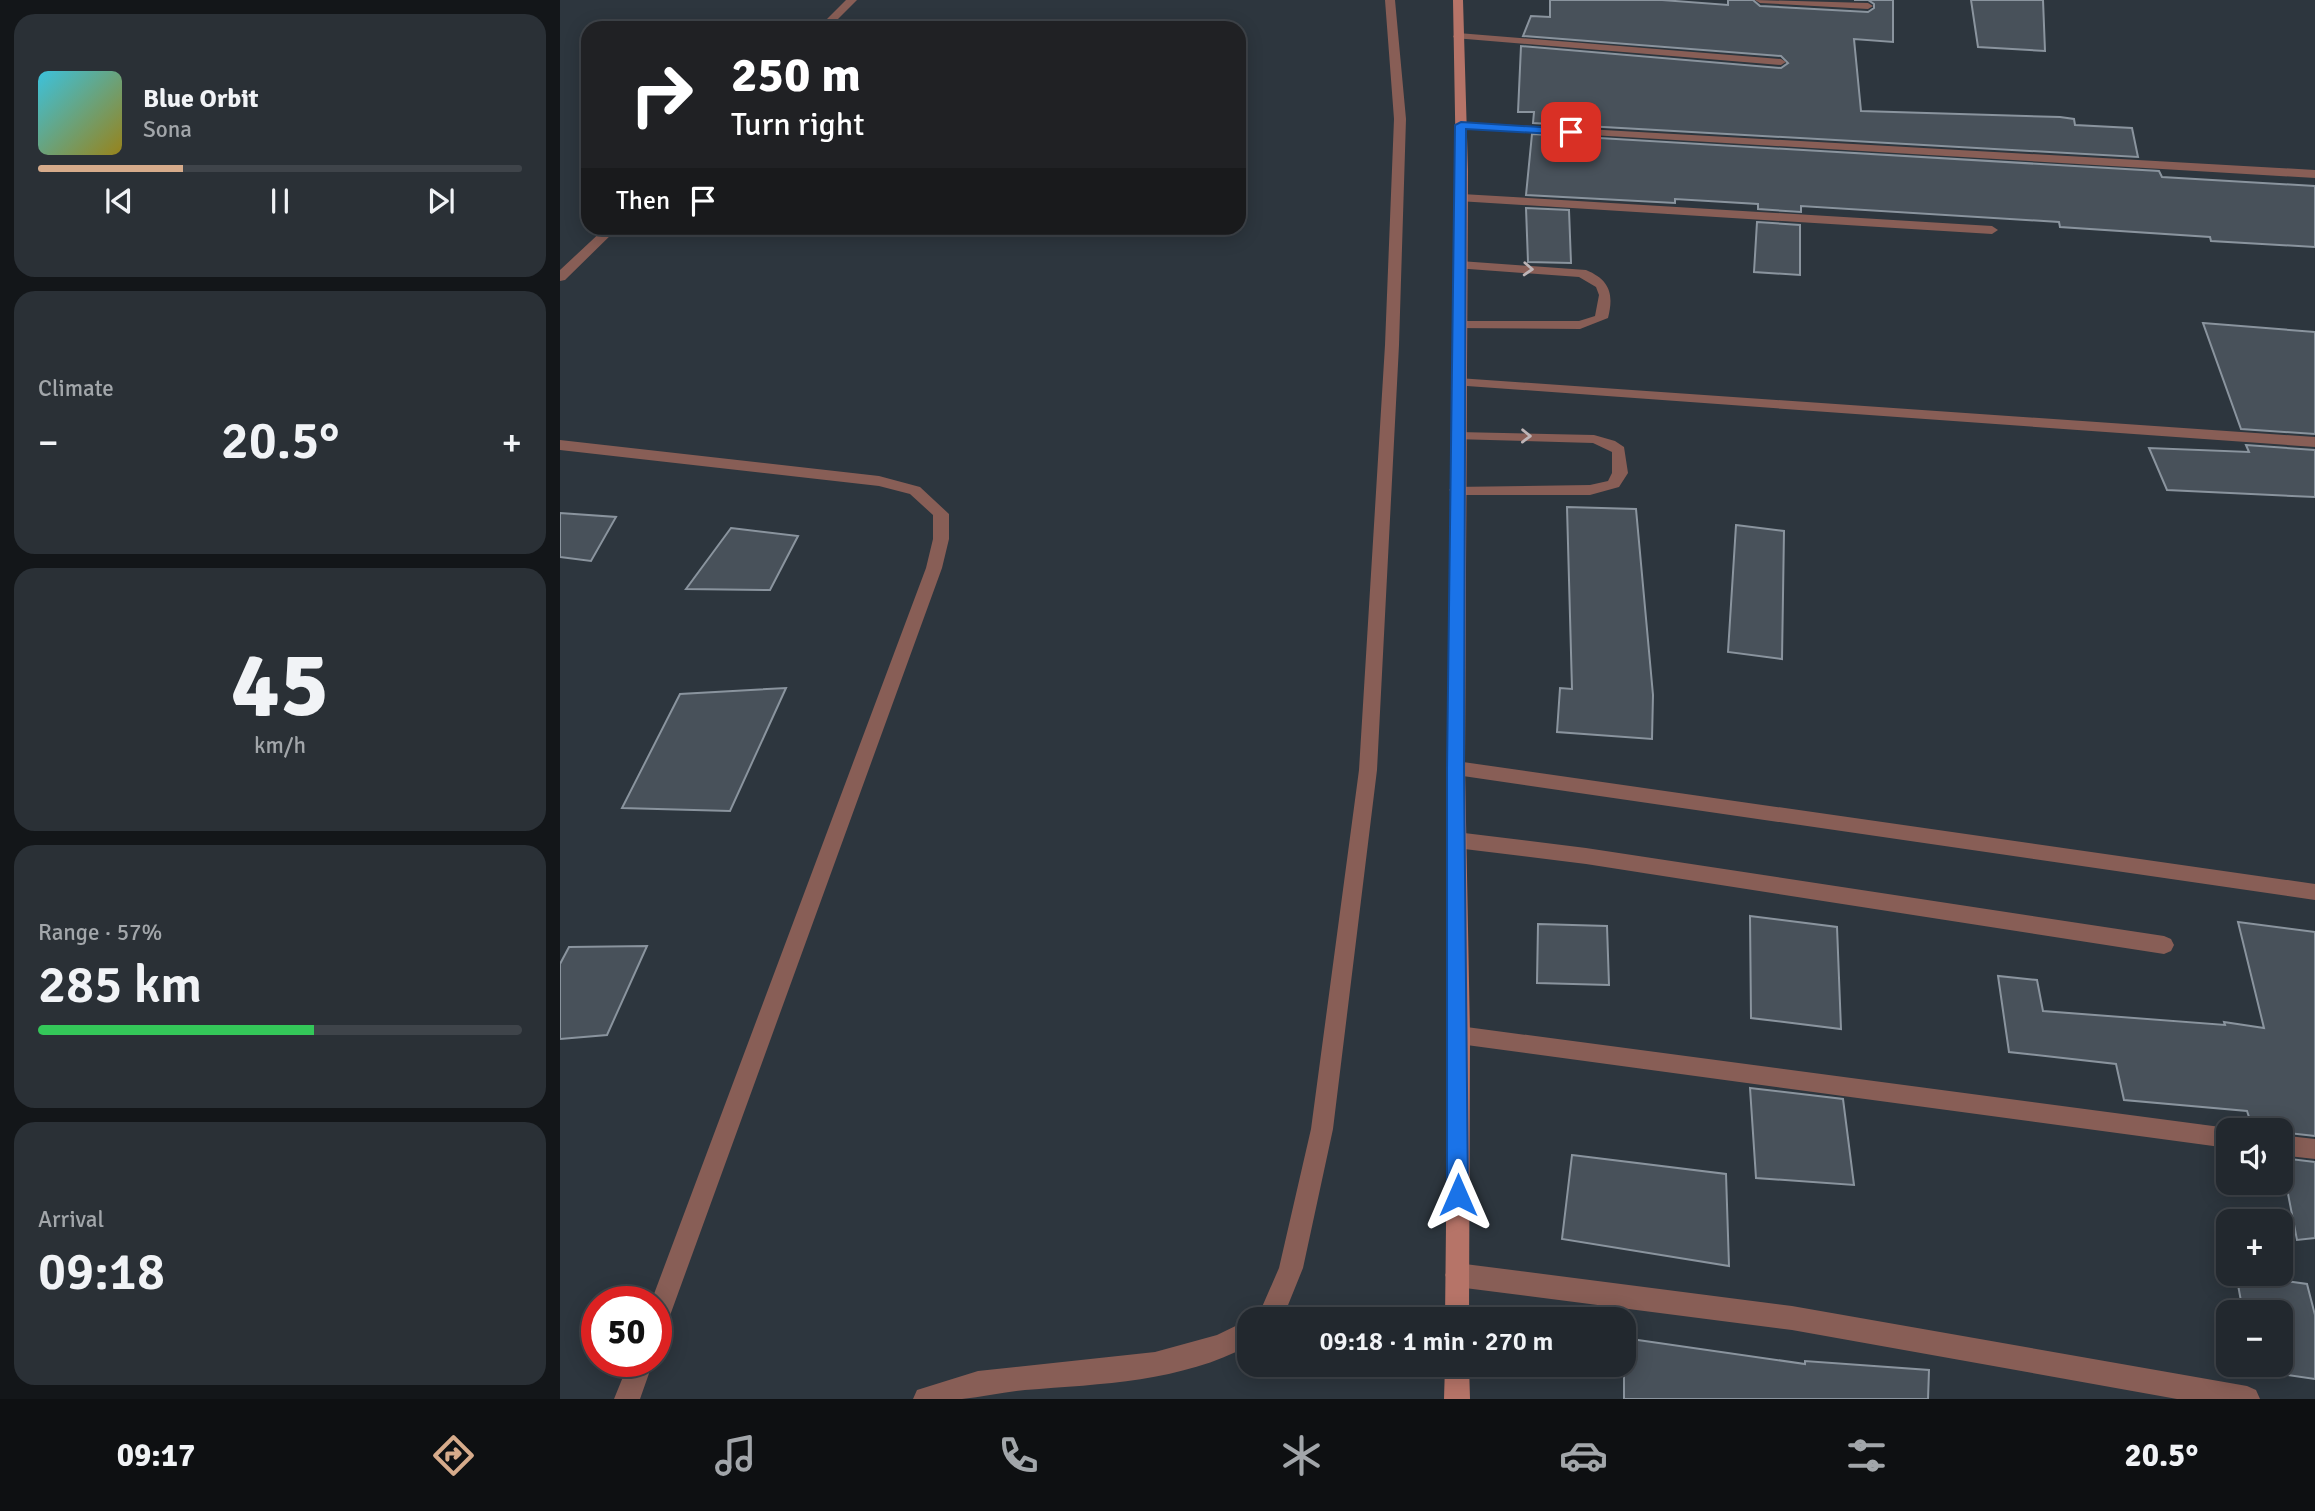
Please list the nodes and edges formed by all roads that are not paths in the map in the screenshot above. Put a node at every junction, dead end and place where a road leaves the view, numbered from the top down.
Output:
1 (852, 0) edge
2 (1390, 0) edge
3 (1458, 0) edge
4 (1760, 0) edge
5 (1868, 6) dead end
6 (830, 21) edge
7 (1458, 36) junction
8 (1781, 62) dead end
9 (1461, 125) junction
10 (2315, 174) edge
11 (1462, 198) junction
12 (1992, 230) dead end
13 (605, 235) edge
14 (1460, 265) junction
15 (560, 277) edge
16 (1459, 325) junction
17 (1458, 382) junction
18 (1458, 436) junction
19 (2315, 442) edge
20 (560, 445) edge
21 (1457, 490) junction
22 (1456, 768) junction
23 (1456, 840) junction
24 (2315, 892) edge
25 (2164, 945) dead end
26 (1459, 1035) junction
27 (2216, 1136) edge
28 (2293, 1146) edge
29 (2315, 1149) edge
30 (1457, 1275) junction
31 (669, 1286) edge
32 (1275, 1307) edge
33 (1457, 1307) edge
34 (1237, 1340) edge
35 (635, 1377) edge
36 (1457, 1377) edge
37 (627, 1399) edge
38 (926, 1399) edge
39 (1457, 1399) edge
40 (2248, 1399) edge

1 - 6 street
2 - 32 street
3 - 7 main road
4 - 5 street
7 - 8 street
7 - 9 main road
9 - 10 street
9 - 11 main road
11 - 12 street
11 - 14 main road
13 - 15 street
14 - 16 main road
14 -> 16 street
16 - 17 main road
17 - 18 main road
17 - 19 street
18 - 21 main road
18 -> 21 street
20 - 31 street
21 - 22 main road
22 - 23 main road
22 - 24 street
23 - 25 street
23 - 26 main road
26 - 27 street
26 - 30 main road
28 - 29 street
30 - 33 main road
30 - 40 street
34 - 38 street
35 - 37 street
36 - 39 main road

